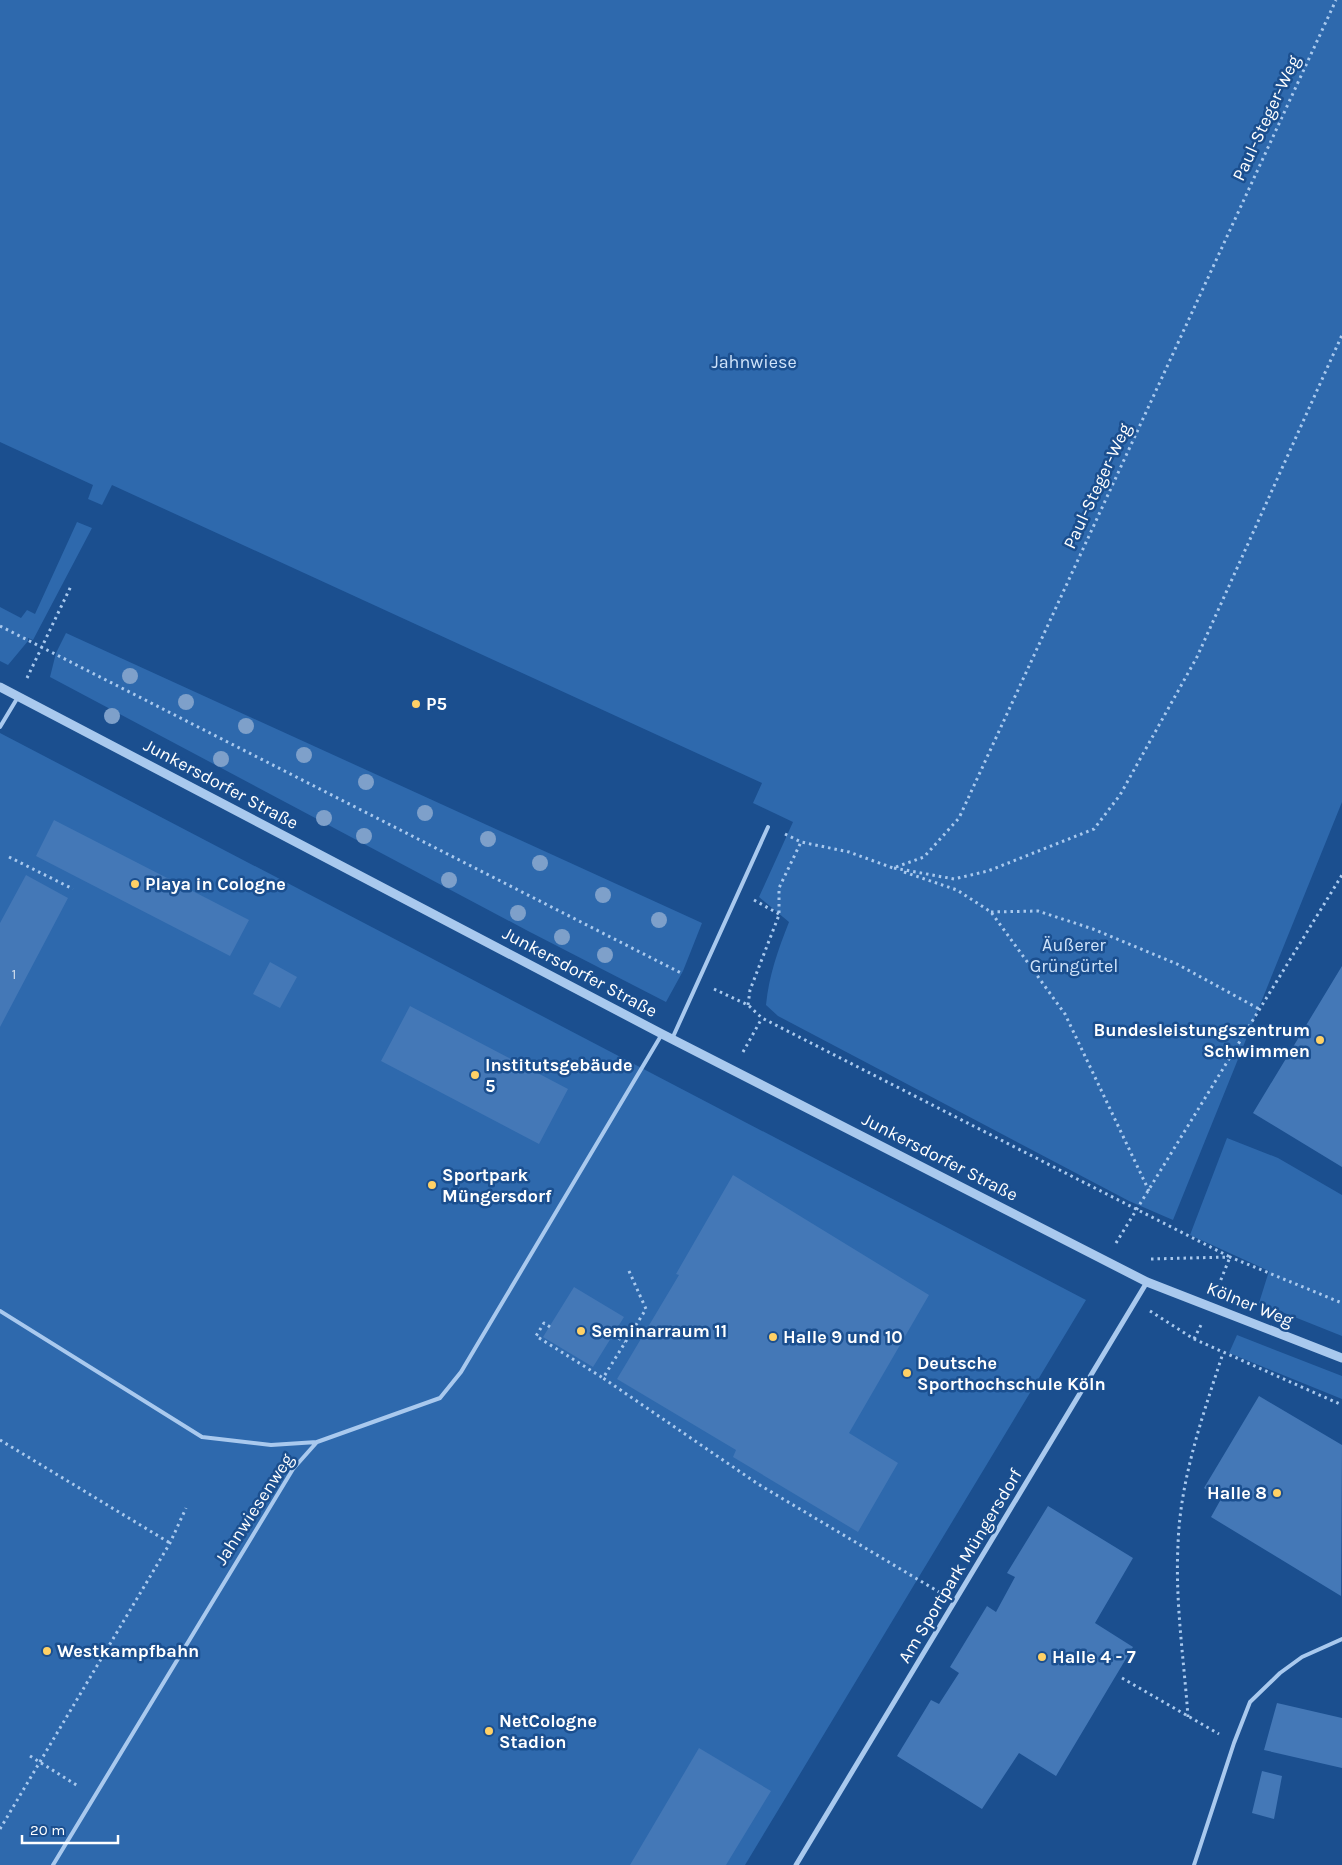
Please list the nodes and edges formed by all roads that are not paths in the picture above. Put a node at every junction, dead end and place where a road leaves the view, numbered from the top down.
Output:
1 (0, 687) edge
2 (18, 696) junction
3 (0, 727) edge
4 (768, 827) dead end
5 (662, 1034) junction
6 (672, 1039) junction
7 (1147, 1282) junction
8 (0, 1310) edge
9 (1342, 1358) edge
10 (317, 1442) junction
11 (1342, 1639) edge
12 (53, 1865) edge
13 (796, 1865) edge
14 (1194, 1865) edge

1 - 2 street, Junkersdorfer Straße
2 - 3 lane
2 - 5 street, Junkersdorfer Straße
4 - 6 lane
5 - 6 street, Junkersdorfer Straße
5 - 10 lane, Jahnwiesenweg
6 - 7 street, Junkersdorfer Straße
7 - 9 street, Kölner Weg
7 - 13 street, Am Sportpark Müngersdorf
8 - 10 lane
10 - 12 lane, Jahnwiesenweg
11 - 14 lane

